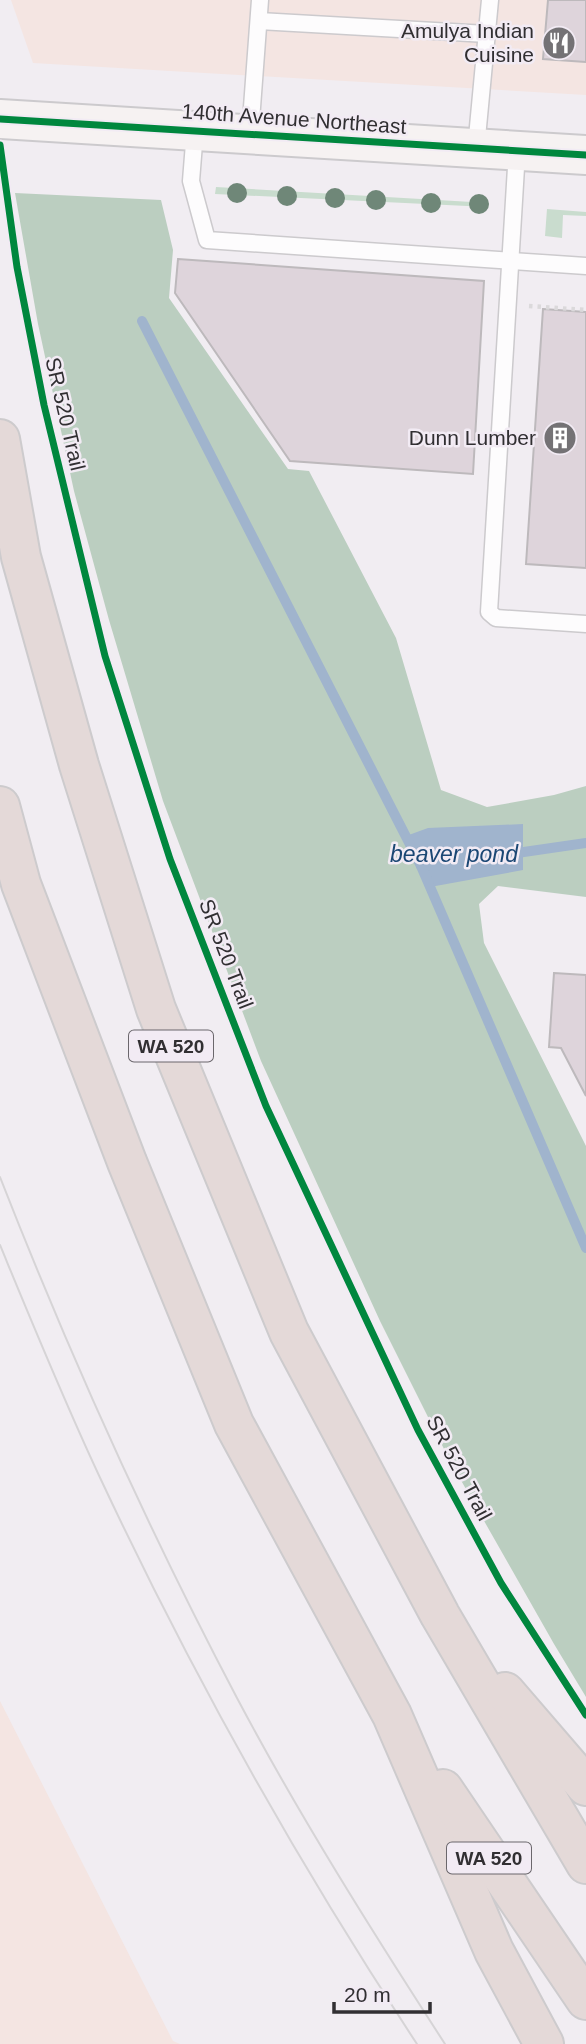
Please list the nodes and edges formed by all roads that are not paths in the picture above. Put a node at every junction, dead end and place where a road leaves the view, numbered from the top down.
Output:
1 (260, 0) edge
2 (490, 0) edge
3 (259, 21) junction
4 (487, 34) junction
5 (0, 119) edge
6 (195, 131) junction
7 (250, 134) junction
8 (477, 148) junction
9 (517, 150) junction
10 (586, 155) edge
11 (510, 260) junction
12 (586, 266) edge
13 (0, 439) edge
14 (586, 624) edge
15 (0, 806) edge
16 (440, 1615) junction
17 (392, 1715) junction
18 (586, 1786) edge
19 (586, 1864) edge
20 (586, 2000) edge
21 (544, 2044) edge

1 - 3 lane
2 - 4 lane
3 - 4 lane
3 - 7 lane
4 - 8 lane
5 - 6 main road, 140th Avenue Northeast
6 - 7 main road, 140th Avenue Northeast
6 - 11 lane
7 - 8 main road, 140th Avenue Northeast
8 - 9 main road, 140th Avenue Northeast
9 - 10 main road, 140th Avenue Northeast
9 - 11 lane
11 - 12 lane
11 - 14 lane
13 - 16 highway, WA 520
15 - 17 highway, WA 520
16 - 18 highway
16 - 19 highway, WA 520
17 - 20 highway, WA 520
17 - 21 highway

